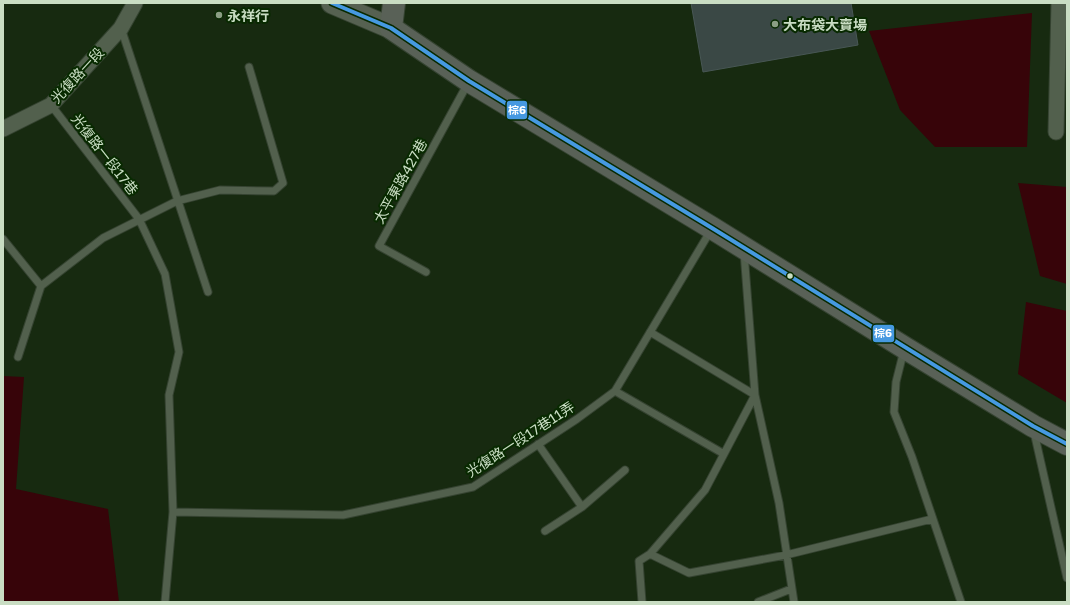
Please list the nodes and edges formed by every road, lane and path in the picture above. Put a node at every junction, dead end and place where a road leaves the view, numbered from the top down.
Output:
1 (135, 3) edge
2 (332, 3) edge
3 (394, 3) edge
4 (1058, 3) edge
5 (121, 28) junction
6 (391, 28) junction
7 (249, 67) dead end
8 (469, 81) junction
9 (51, 105) junction
10 (3, 129) edge
11 (1056, 132) dead end
12 (177, 201) junction
13 (139, 219) junction
14 (712, 228) junction
15 (3, 240) edge
16 (744, 248) junction
17 (426, 272) dead end
18 (41, 286) junction
19 (208, 292) dead end
20 (650, 332) junction
21 (905, 348) junction
22 (18, 357) dead end
23 (615, 391) junction
24 (755, 395) junction
25 (1033, 426) junction
26 (538, 444) junction
27 (1067, 444) edge
28 (724, 454) junction
29 (625, 470) dead end
30 (582, 507) junction
31 (173, 512) junction
32 (932, 519) junction
33 (545, 531) dead end
34 (650, 554) junction
35 (786, 555) junction
36 (1067, 578) edge
37 (791, 589) junction
38 (165, 602) edge
39 (642, 602) edge
40 (758, 602) edge
41 (794, 602) edge
42 (961, 602) edge

1 - 5 street, 光復路一段
2 - 6 main road
3 - 6 main road
4 - 11 street
5 - 9 street, 光復路一段
5 - 12 lane
6 - 8 main road
7 - 12 lane
8 - 14 main road
8 - 17 lane, 太平東路427巷
9 - 10 street, 光復路一段
9 - 13 lane, 光復路一段17巷
12 - 13 lane
12 - 19 lane
13 - 18 lane
13 - 31 lane, 光復路一段17巷
14 - 16 main road
14 - 20 lane, 光復路一段17巷11弄
15 - 18 lane
16 - 21 main road
16 - 24 lane
18 - 22 lane
20 - 23 lane, 光復路一段17巷11弄
20 - 24 lane
21 - 25 main road
21 - 32 lane
23 - 26 lane, 光復路一段17巷11弄
23 - 28 lane
24 - 28 lane
24 - 35 lane
25 - 27 main road
25 - 36 lane
26 - 30 lane
26 - 31 lane, 光復路一段17巷11弄
28 - 34 lane
29 - 30 lane
30 - 33 lane
31 - 38 lane, 光復路一段17巷
32 - 35 lane
32 - 42 lane
34 - 35 lane
34 - 39 lane
35 - 37 lane
37 - 40 lane
37 - 41 lane

